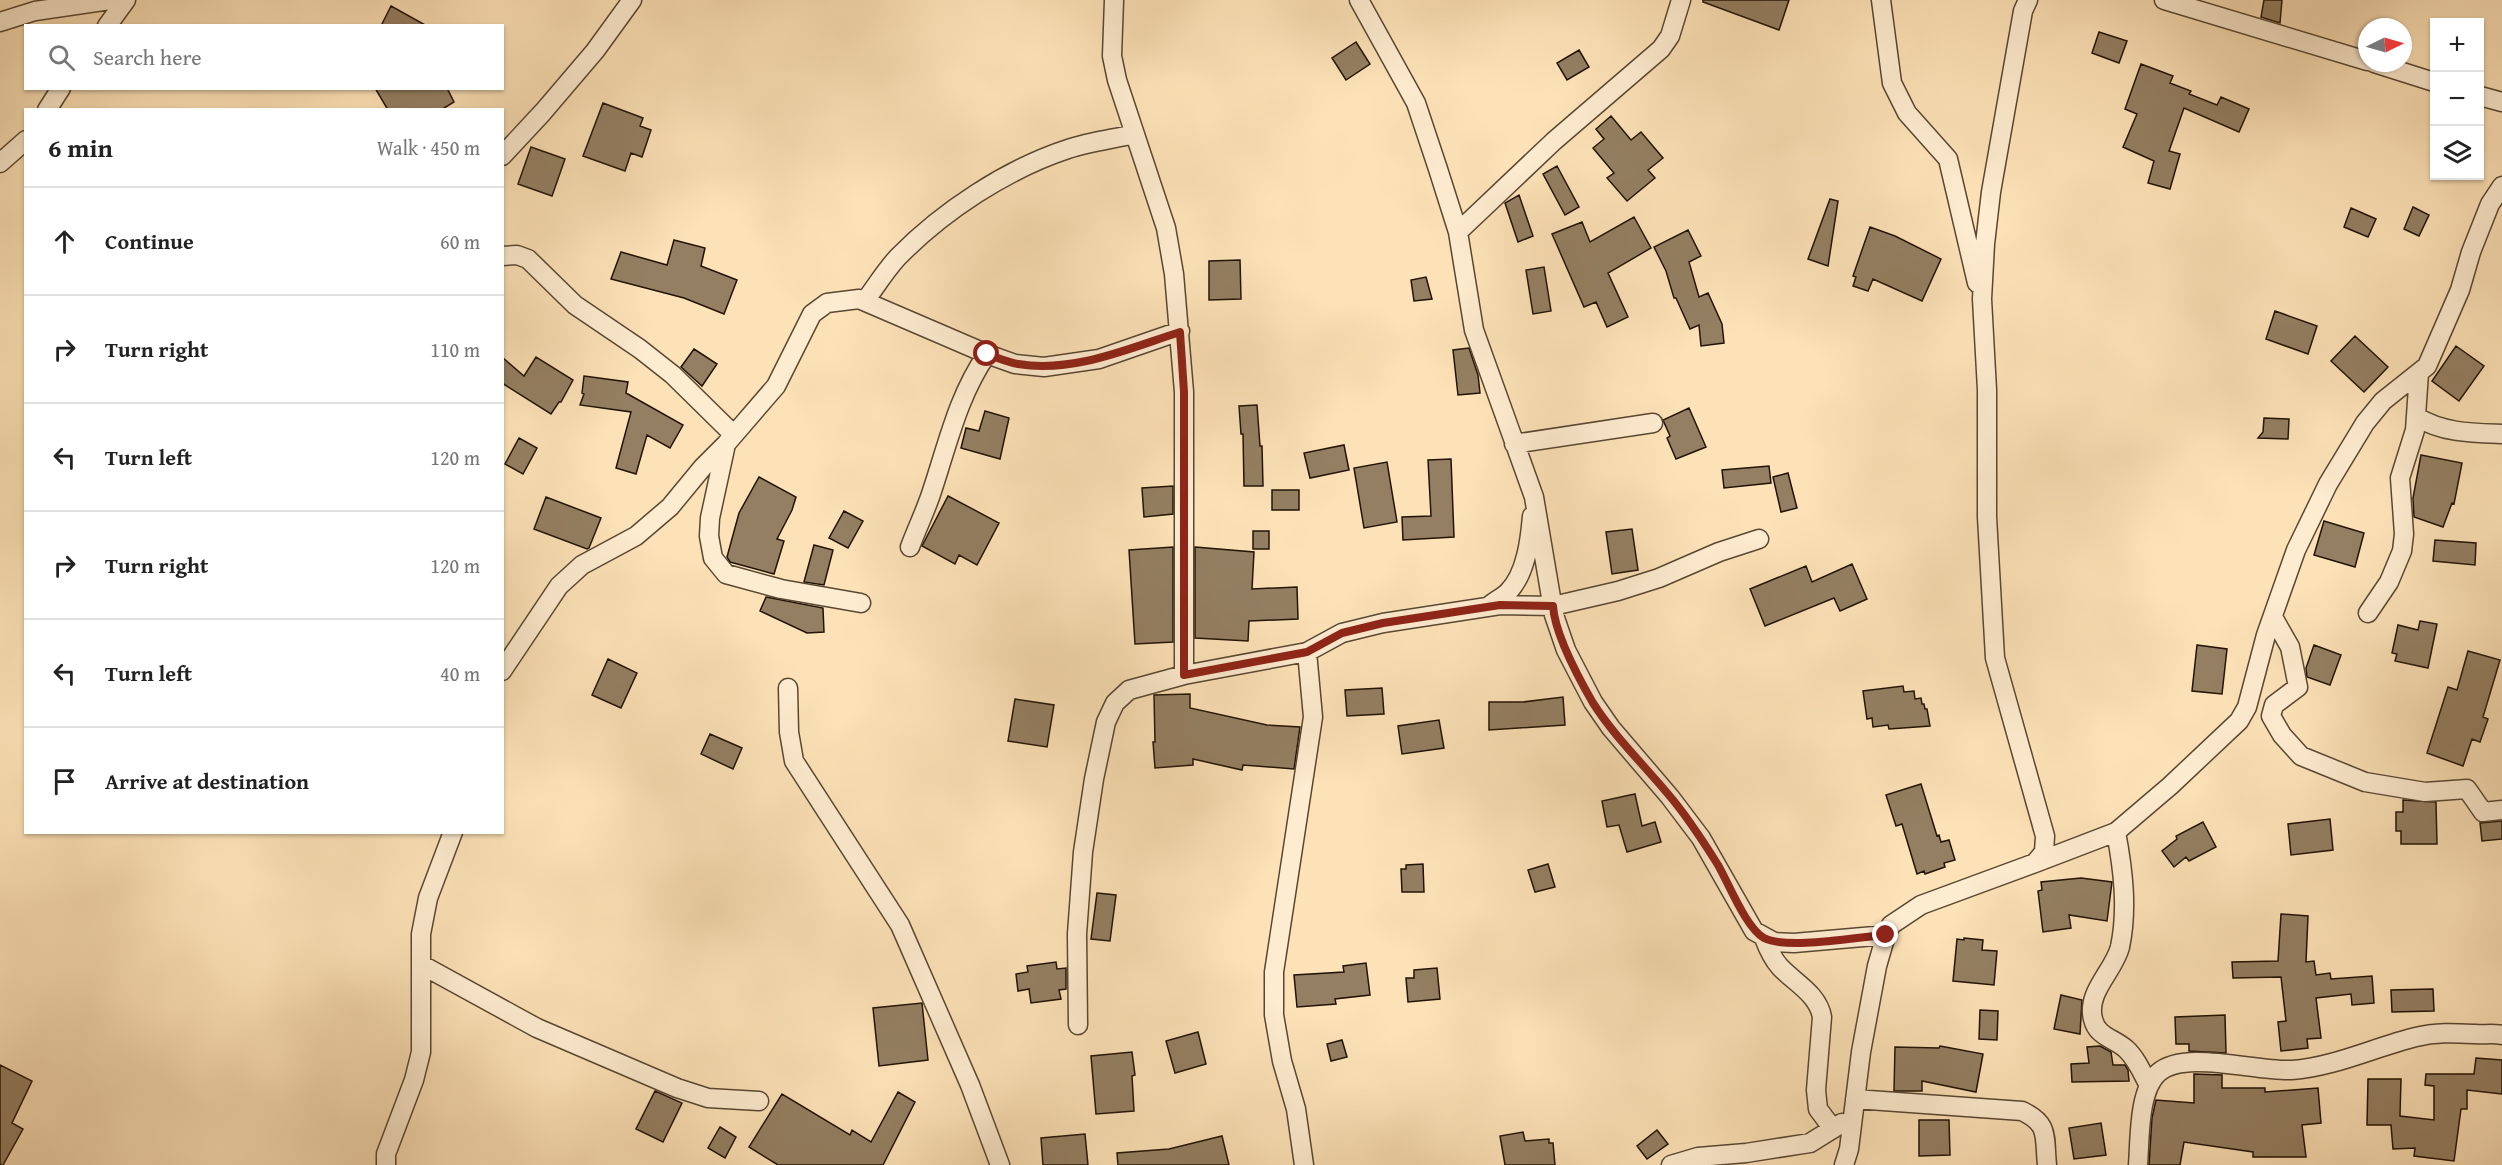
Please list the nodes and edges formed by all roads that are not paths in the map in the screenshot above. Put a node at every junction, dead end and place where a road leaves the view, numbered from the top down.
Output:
1 (110, 0) edge
2 (126, 0) edge
3 (632, 0) edge
4 (1114, 0) edge
5 (1359, 0) edge
6 (1681, 0) edge
7 (1881, 0) edge
8 (2028, 0) edge
9 (2164, 0) edge
10 (0, 22) edge
11 (108, 24) edge
12 (2358, 58) edge
13 (2402, 72) edge
14 (2430, 81) edge
15 (61, 90) edge
16 (2484, 97) edge
17 (2502, 102) edge
18 (48, 108) edge
19 (1135, 134) junction
20 (24, 142) edge
21 (504, 154) edge
22 (0, 163) edge
23 (2502, 186) edge
24 (1458, 232) junction
25 (504, 256) edge
26 (1982, 299) junction
27 (865, 301) junction
28 (1180, 332) junction
29 (987, 354) junction
30 (2419, 373) junction
31 (2417, 417) junction
32 (1653, 423) dead end
33 (2502, 434) edge
34 (730, 440) junction
35 (1514, 444) junction
36 (1533, 496) junction
37 (1759, 538) dead end
38 (910, 547) dead end
39 (861, 603) dead end
40 (1553, 606) junction
41 (1486, 608) junction
42 (2368, 614) dead end
43 (2273, 617) junction
44 (1307, 652) junction
45 (504, 667) edge
46 (1184, 675) junction
47 (788, 688) dead end
48 (2502, 810) edge
49 (2116, 832) junction
50 (452, 834) edge
51 (2035, 863) junction
52 (1886, 935) junction
53 (1764, 938) junction
54 (422, 965) junction
55 (1078, 1025) dead end
56 (2502, 1035) edge
57 (2148, 1084) junction
58 (759, 1101) dead end
59 (1854, 1107) junction
60 (1833, 1130) junction
61 (386, 1165) edge
62 (1000, 1165) edge
63 (1304, 1165) edge
64 (1671, 1165) edge
65 (1844, 1165) edge
66 (2047, 1165) edge
67 (2138, 1165) edge

1 - 10 street
2 - 11 street
3 - 21 street
4 - 19 street
5 - 24 street
6 - 24 street
7 - 26 street
8 - 26 street
9 - 12 street
13 - 14 street
15 - 18 street
16 - 17 street
19 - 27 street
19 - 28 street
20 - 22 street
23 - 30 street
24 - 35 street
25 - 34 street
26 - 51 street
27 - 29 street
27 - 34 street
28 - 29 street
28 - 46 street
29 - 38 street
30 - 31 street
30 - 43 street
31 - 33 street
31 - 42 street
32 - 35 street
34 - 39 street
34 - 45 street
35 - 36 street
36 - 40 street
36 - 41 street
37 - 40 street
40 - 41 street
40 - 53 street
41 - 44 street
43 - 48 street
43 - 49 street
44 - 46 street
44 - 63 street
46 - 55 street
47 - 62 street
49 - 51 street
49 - 57 street
50 - 54 street
51 - 52 street
52 - 53 street
52 - 59 street
53 - 60 street
54 - 58 street
54 - 61 street
56 - 57 street
57 - 67 street
59 - 60 street
59 - 65 street
59 - 66 street
60 - 64 street

